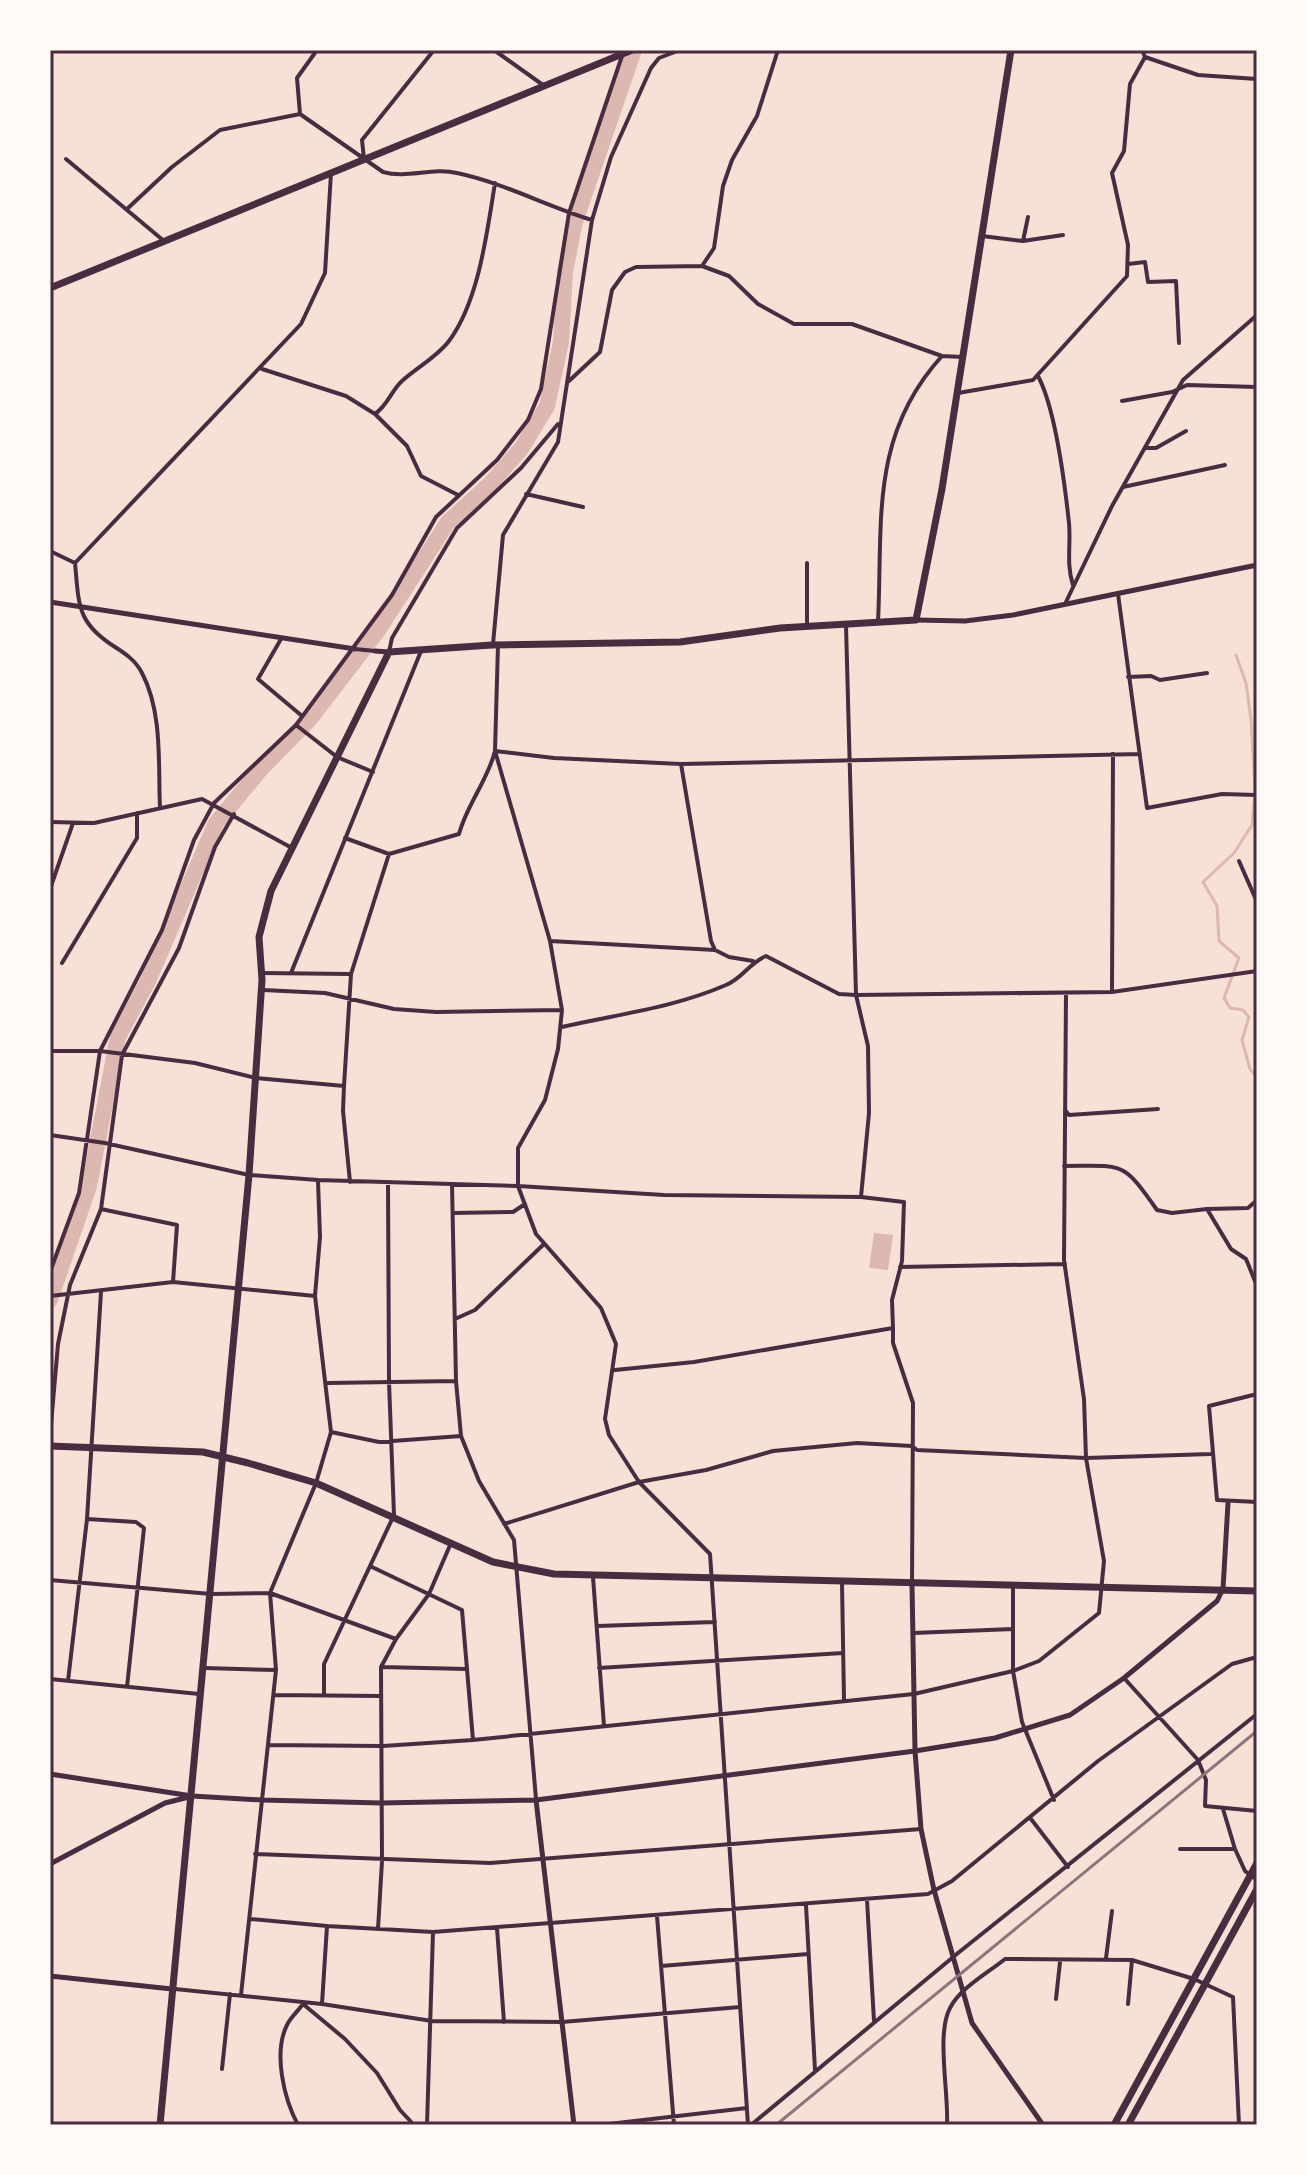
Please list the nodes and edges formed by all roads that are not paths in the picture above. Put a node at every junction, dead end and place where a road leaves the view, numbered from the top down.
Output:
1 (317, 50) edge
2 (434, 50) edge
3 (494, 50) edge
4 (632, 50) edge
5 (680, 50) edge
6 (778, 50) edge
7 (1011, 50) edge
8 (1142, 50) edge
9 (623, 54) junction
10 (1145, 57) junction
11 (1257, 79) edge
12 (543, 85) junction
13 (300, 114) junction
14 (66, 159) dead end
15 (364, 159) junction
16 (331, 172) junction
17 (495, 183) junction
18 (127, 209) junction
19 (569, 213) junction
20 (1028, 217) dead end
21 (592, 220) junction
22 (1063, 235) dead end
23 (980, 236) junction
24 (164, 241) junction
25 (1023, 241) junction
26 (1128, 264) junction
27 (702, 266) junction
28 (50, 288) edge
29 (1257, 315) edge
30 (1179, 343) dead end
31 (942, 356) junction
32 (963, 357) junction
33 (261, 369) junction
34 (1038, 376) junction
35 (568, 383) junction
36 (1257, 387) edge
37 (1177, 390) junction
38 (958, 393) junction
39 (1122, 401) dead end
40 (375, 414) junction
41 (560, 423) junction
42 (1186, 431) dead end
43 (1144, 448) junction
44 (1225, 465) dead end
45 (1123, 487) junction
46 (526, 494) junction
47 (458, 495) junction
48 (583, 507) dead end
49 (50, 551) edge
50 (75, 563) junction
51 (807, 563) dead end
52 (1257, 565) edge
53 (1073, 585) junction
54 (1118, 594) junction
55 (50, 602) edge
56 (1065, 604) junction
57 (79, 606) junction
58 (916, 620) junction
59 (878, 622) junction
60 (846, 623) junction
61 (807, 625) junction
62 (281, 639) junction
63 (495, 645) junction
64 (353, 649) junction
65 (422, 649) junction
66 (375, 651) joint
67 (389, 652) junction
68 (1207, 673) dead end
69 (1128, 677) junction
70 (302, 716) junction
71 (297, 726) junction
72 (495, 751) junction
73 (1113, 754) junction
74 (1140, 754) junction
75 (337, 757) junction
76 (848, 759) junction
77 (681, 764) junction
78 (373, 772) junction
79 (1253, 794) edge
80 (216, 805) junction
81 (160, 808) junction
82 (137, 813) junction
83 (233, 813) junction
84 (50, 822) edge
85 (73, 823) junction
86 (345, 838) junction
87 (292, 848) junction
88 (389, 854) junction
89 (1239, 861) dead end
90 (50, 889) edge
91 (1257, 902) edge
92 (550, 941) junction
93 (715, 950) junction
94 (753, 961) junction
95 (62, 963) dead end
96 (1257, 971) edge
97 (261, 973) junction
98 (291, 973) junction
99 (351, 974) junction
100 (261, 990) junction
101 (1112, 992) junction
102 (1066, 994) junction
103 (856, 995) junction
104 (347, 996) junction
105 (562, 1010) junction
106 (562, 1027) junction
107 (50, 1051) edge
108 (102, 1051) junction
109 (121, 1055) junction
110 (256, 1078) junction
111 (344, 1086) junction
112 (1158, 1109) dead end
113 (1065, 1110) junction
114 (50, 1135) edge
115 (88, 1140) junction
116 (108, 1143) junction
117 (1064, 1166) junction
118 (249, 1175) junction
119 (318, 1180) junction
120 (350, 1182) junction
121 (388, 1182) junction
122 (452, 1184) junction
123 (518, 1186) junction
124 (861, 1197) junction
125 (1257, 1200) edge
126 (525, 1204) junction
127 (101, 1209) junction
128 (1207, 1209) junction
129 (453, 1213) junction
130 (543, 1245) junction
131 (1065, 1264) junction
132 (900, 1267) junction
133 (50, 1272) edge
134 (173, 1282) junction
135 (1257, 1286) edge
136 (238, 1288) junction
137 (101, 1292) junction
138 (50, 1296) edge
139 (68, 1296) junction
140 (315, 1296) junction
141 (455, 1319) junction
142 (893, 1328) junction
143 (615, 1370) junction
144 (456, 1381) junction
145 (389, 1382) junction
146 (328, 1383) junction
147 (1257, 1394) edge
148 (331, 1432) junction
149 (50, 1436) edge
150 (461, 1436) junction
151 (391, 1441) junction
152 (90, 1445) junction
153 (50, 1446) edge
154 (912, 1446) junction
155 (1211, 1454) junction
156 (222, 1456) junction
157 (1086, 1458) junction
158 (639, 1482) junction
159 (316, 1483) junction
160 (1257, 1502) edge
161 (1228, 1503) junction
162 (394, 1515) junction
163 (87, 1519) junction
164 (504, 1524) junction
165 (452, 1541) junction
166 (372, 1567) junction
167 (516, 1567) junction
168 (593, 1577) junction
169 (712, 1579) junction
170 (50, 1580) edge
171 (81, 1583) junction
172 (842, 1583) junction
173 (912, 1585) junction
174 (1013, 1586) junction
175 (139, 1587) junction
176 (1100, 1587) junction
177 (1223, 1589) junction
178 (1257, 1590) edge
179 (270, 1593) junction
180 (211, 1594) junction
181 (429, 1594) junction
182 (345, 1622) junction
183 (715, 1622) junction
184 (596, 1626) junction
185 (1013, 1629) junction
186 (913, 1633) junction
187 (396, 1639) junction
188 (843, 1653) junction
189 (1257, 1657) edge
190 (718, 1659) junction
191 (381, 1667) junction
192 (205, 1668) junction
193 (599, 1668) junction
194 (467, 1669) junction
195 (276, 1670) junction
196 (1013, 1671) junction
197 (1124, 1678) junction
198 (50, 1679) edge
199 (68, 1681) junction
200 (127, 1687) junction
201 (202, 1694) junction
202 (914, 1694) junction
203 (274, 1695) junction
204 (324, 1695) junction
205 (380, 1696) junction
206 (844, 1700) junction
207 (721, 1712) junction
208 (1257, 1714) edge
209 (1159, 1717) junction
210 (604, 1727) junction
211 (1024, 1731) junction
212 (531, 1734) junction
213 (473, 1740) junction
214 (268, 1745) junction
215 (383, 1746) junction
216 (915, 1751) junction
217 (1198, 1760) junction
218 (50, 1774) edge
219 (726, 1776) junction
220 (192, 1796) junction
221 (262, 1800) junction
222 (536, 1800) junction
223 (1054, 1800) junction
224 (381, 1803) junction
225 (1223, 1809) junction
226 (1257, 1811) edge
227 (1031, 1819) junction
228 (921, 1829) junction
229 (730, 1846) junction
230 (1180, 1849) dead end
231 (1235, 1849) junction
232 (255, 1854) junction
233 (543, 1858) junction
234 (382, 1861) junction
235 (1257, 1863) edge
236 (50, 1864) edge
237 (1068, 1867) junction
238 (1254, 1878) edge
239 (1257, 1889) edge
240 (934, 1890) junction
241 (867, 1900) junction
242 (806, 1905) junction
243 (734, 1910) junction
244 (1112, 1911) dead end
245 (657, 1916) junction
246 (251, 1919) junction
247 (551, 1924) junction
248 (327, 1926) junction
249 (497, 1928) junction
250 (378, 1929) junction
251 (433, 1932) junction
252 (808, 1954) junction
253 (952, 1958) junction
254 (1106, 1958) junction
255 (737, 1960) junction
256 (1132, 1960) junction
257 (1060, 1961) junction
258 (661, 1966) junction
259 (50, 1976) edge
260 (1194, 1979) junction
261 (1207, 1984) junction
262 (175, 1989) junction
263 (230, 1994) junction
264 (961, 1994) junction
265 (241, 1995) junction
266 (1056, 1999) dead end
267 (303, 2004) junction
268 (322, 2004) junction
269 (1128, 2004) dead end
270 (740, 2007) junction
271 (665, 2013) junction
272 (432, 2021) junction
273 (874, 2021) junction
274 (504, 2022) junction
275 (562, 2022) junction
276 (222, 2069) dead end
277 (815, 2070) junction
278 (747, 2108) junction
279 (673, 2117) junction
280 (160, 2125) edge
281 (298, 2125) edge
282 (414, 2125) edge
283 (427, 2125) edge
284 (574, 2125) edge
285 (600, 2125) edge
286 (674, 2125) edge
287 (749, 2125) edge
288 (947, 2125) edge
289 (1043, 2125) edge
290 (1114, 2125) edge
291 (1128, 2125) edge
292 (1239, 2125) edge

1 - 13 street
2 - 15 street
3 - 12 street
4 - 9 main road
5 - 21 street
6 - 27 street
7 - 23 main road
8 - 10 street
9 - 12 main road
9 - 19 street
10 - 11 street
10 - 26 street
12 - 15 main road
13 - 15 street
13 - 18 street
14 - 18 street
15 - 16 main road
15 - 17 street
16 - 24 main road
16 - 33 street
17 - 19 street
17 - 40 street
18 - 24 street
19 - 21 street
19 - 47 street
20 - 25 street
21 - 35 street
22 - 25 street
23 - 25 street
23 - 32 main road
24 - 28 main road
26 - 30 street
26 - 34 street
27 - 31 street
27 - 35 street
29 - 37 street
31 - 32 street
31 - 59 street
32 - 38 main road
33 - 40 street
33 - 50 street
34 - 38 street
34 - 53 street
35 - 41 street
36 - 37 street
37 - 39 street
37 - 43 street
38 - 58 main road
40 - 47 street
41 - 46 street
41 - 67 street
42 - 43 street
43 - 45 street
44 - 45 street
45 - 53 street
46 - 48 street
46 - 63 street
47 - 64 street
49 - 50 street
50 - 57 street
51 - 61 street
52 - 54 street
53 - 56 street
54 - 56 street
54 - 69 street
55 - 57 street
56 - 58 street
57 - 62 street
57 - 81 street
58 - 59 main road
59 - 60 main road
60 - 61 main road
60 - 76 street
61 - 63 main road
62 - 64 street
62 - 70 street
63 - 65 main road
63 - 72 street
64 - 66 street
64 - 70 street
65 - 67 main road
65 - 78 street
66 - 67 street
67 - 75 main road
68 - 69 street
69 - 74 street
70 - 71 street
71 - 75 street
71 - 80 street
72 - 77 street
72 - 88 street
72 - 92 street
73 - 74 street
73 - 76 street
73 - 101 street
74 - 79 street
75 - 78 street
75 - 87 main road
76 - 77 street
76 - 103 street
77 - 93 street
78 - 86 street
80 - 81 street
80 - 83 street
80 - 108 street
81 - 82 street
82 - 85 street
82 - 95 street
83 - 87 street
83 - 109 street
84 - 85 street
85 - 90 street
86 - 88 street
86 - 98 street
87 - 97 main road
88 - 99 street
89 - 91 street
92 - 93 street
92 - 105 street
93 - 94 street
94 - 103 street
94 - 106 street
96 - 101 street
97 - 98 street
97 - 100 main road
98 - 99 street
99 - 104 street
100 - 104 street
100 - 110 main road
101 - 102 street
102 - 103 street
102 - 113 street
103 - 124 street
104 - 105 street
104 - 111 street
105 - 106 street
106 - 123 street
107 - 108 street
108 - 109 street
108 - 115 street
109 - 110 street
109 - 116 street
110 - 111 street
110 - 118 main road
111 - 120 street
112 - 113 street
113 - 117 street
114 - 115 street
115 - 116 street
115 - 133 street
116 - 118 street
116 - 127 street
117 - 128 street
117 - 131 street
118 - 119 street
118 - 136 main road
119 - 120 street
119 - 140 street
120 - 121 street
121 - 122 street
121 - 145 street
122 - 123 street
122 - 129 street
123 - 124 street
123 - 126 street
124 - 132 street
125 - 128 street
126 - 129 street
126 - 130 street
127 - 134 street
127 - 139 street
128 - 135 street
129 - 141 street
130 - 141 street
130 - 143 street
131 - 132 street
131 - 157 street
132 - 142 street
134 - 136 street
134 - 137 street
136 - 140 street
136 - 156 main road
137 - 139 street
137 - 152 street
138 - 139 street
139 - 149 street
140 - 146 street
141 - 144 street
142 - 143 street
142 - 154 street
143 - 158 street
144 - 145 street
144 - 150 street
145 - 146 street
145 - 151 street
146 - 148 street
147 - 155 street
148 - 151 street
148 - 159 street
150 - 151 street
150 - 164 street
151 - 162 street
152 - 153 main road
152 - 156 main road
152 - 163 street
154 - 157 street
154 - 158 street
154 - 173 street
155 - 157 street
155 - 161 street
156 - 159 main road
156 - 180 main road
157 - 176 street
158 - 164 street
158 - 169 street
159 - 162 main road
159 - 179 street
160 - 161 street
161 - 177 street
162 - 165 main road
162 - 166 street
163 - 171 street
163 - 175 street
164 - 167 street
165 - 167 main road
165 - 181 street
166 - 181 street
166 - 182 street
167 - 168 main road
167 - 212 street
168 - 169 main road
168 - 184 street
169 - 172 main road
169 - 183 street
170 - 171 street
171 - 175 street
171 - 199 street
172 - 173 main road
172 - 188 street
173 - 174 main road
173 - 186 street
174 - 176 main road
174 - 185 street
175 - 180 street
175 - 200 street
176 - 177 main road
176 - 196 street
177 - 178 main road
177 - 197 street
179 - 180 street
179 - 182 street
179 - 195 street
180 - 192 main road
181 - 187 street
181 - 194 street
182 - 187 street
182 - 204 street
183 - 184 street
183 - 190 street
184 - 193 street
185 - 186 street
185 - 196 street
186 - 202 street
187 - 191 street
188 - 190 street
188 - 206 street
189 - 209 street
190 - 193 street
190 - 207 street
191 - 194 street
191 - 205 street
192 - 195 street
192 - 201 main road
193 - 210 street
194 - 213 street
195 - 203 street
196 - 202 street
196 - 211 street
197 - 209 street
197 - 211 street
198 - 199 street
199 - 200 street
200 - 201 street
201 - 220 main road
202 - 206 street
202 - 216 street
203 - 204 street
203 - 214 street
204 - 205 street
205 - 215 street
206 - 207 street
207 - 210 street
207 - 219 street
208 - 217 street
209 - 217 street
209 - 223 street
210 - 212 street
211 - 216 street
211 - 223 street
212 - 213 street
212 - 222 street
213 - 215 street
214 - 215 street
214 - 221 street
215 - 224 street
216 - 219 street
216 - 228 street
217 - 225 street
217 - 237 street
218 - 220 street
219 - 222 street
219 - 229 street
220 - 221 street
220 - 236 street
220 - 262 main road
221 - 224 street
221 - 232 street
222 - 224 street
222 - 233 street
223 - 227 street
224 - 234 street
225 - 226 street
225 - 231 street
227 - 237 street
227 - 240 street
228 - 229 street
228 - 240 street
229 - 233 street
229 - 243 street
230 - 231 street
231 - 238 street
232 - 234 street
232 - 246 street
233 - 234 street
233 - 247 street
234 - 250 street
235 - 238 main road
237 - 253 street
238 - 260 main road
239 - 261 main road
240 - 241 street
240 - 253 street
241 - 242 street
241 - 273 street
242 - 243 street
242 - 252 street
243 - 245 street
243 - 255 street
244 - 254 street
245 - 247 street
245 - 258 street
246 - 248 street
246 - 265 street
247 - 249 street
247 - 275 street
248 - 250 street
248 - 268 street
249 - 251 street
249 - 274 street
250 - 251 street
251 - 272 street
252 - 255 street
252 - 277 street
253 - 264 street
253 - 273 street
254 - 256 street
254 - 257 street
255 - 258 street
255 - 270 street
256 - 260 street
256 - 269 street
257 - 264 street
257 - 266 street
258 - 271 street
259 - 262 street
260 - 261 street
260 - 290 main road
261 - 291 main road
261 - 292 street
262 - 263 street
262 - 280 main road
263 - 265 street
263 - 276 street
264 - 288 street
264 - 289 street
265 - 267 street
267 - 268 street
267 - 281 street
267 - 282 street
268 - 272 street
270 - 271 street
270 - 278 street
271 - 275 street
271 - 279 street
272 - 274 street
272 - 283 street
273 - 277 street
274 - 275 street
275 - 284 street
277 - 287 street
278 - 279 street
278 - 287 street
279 - 285 street
279 - 286 street

